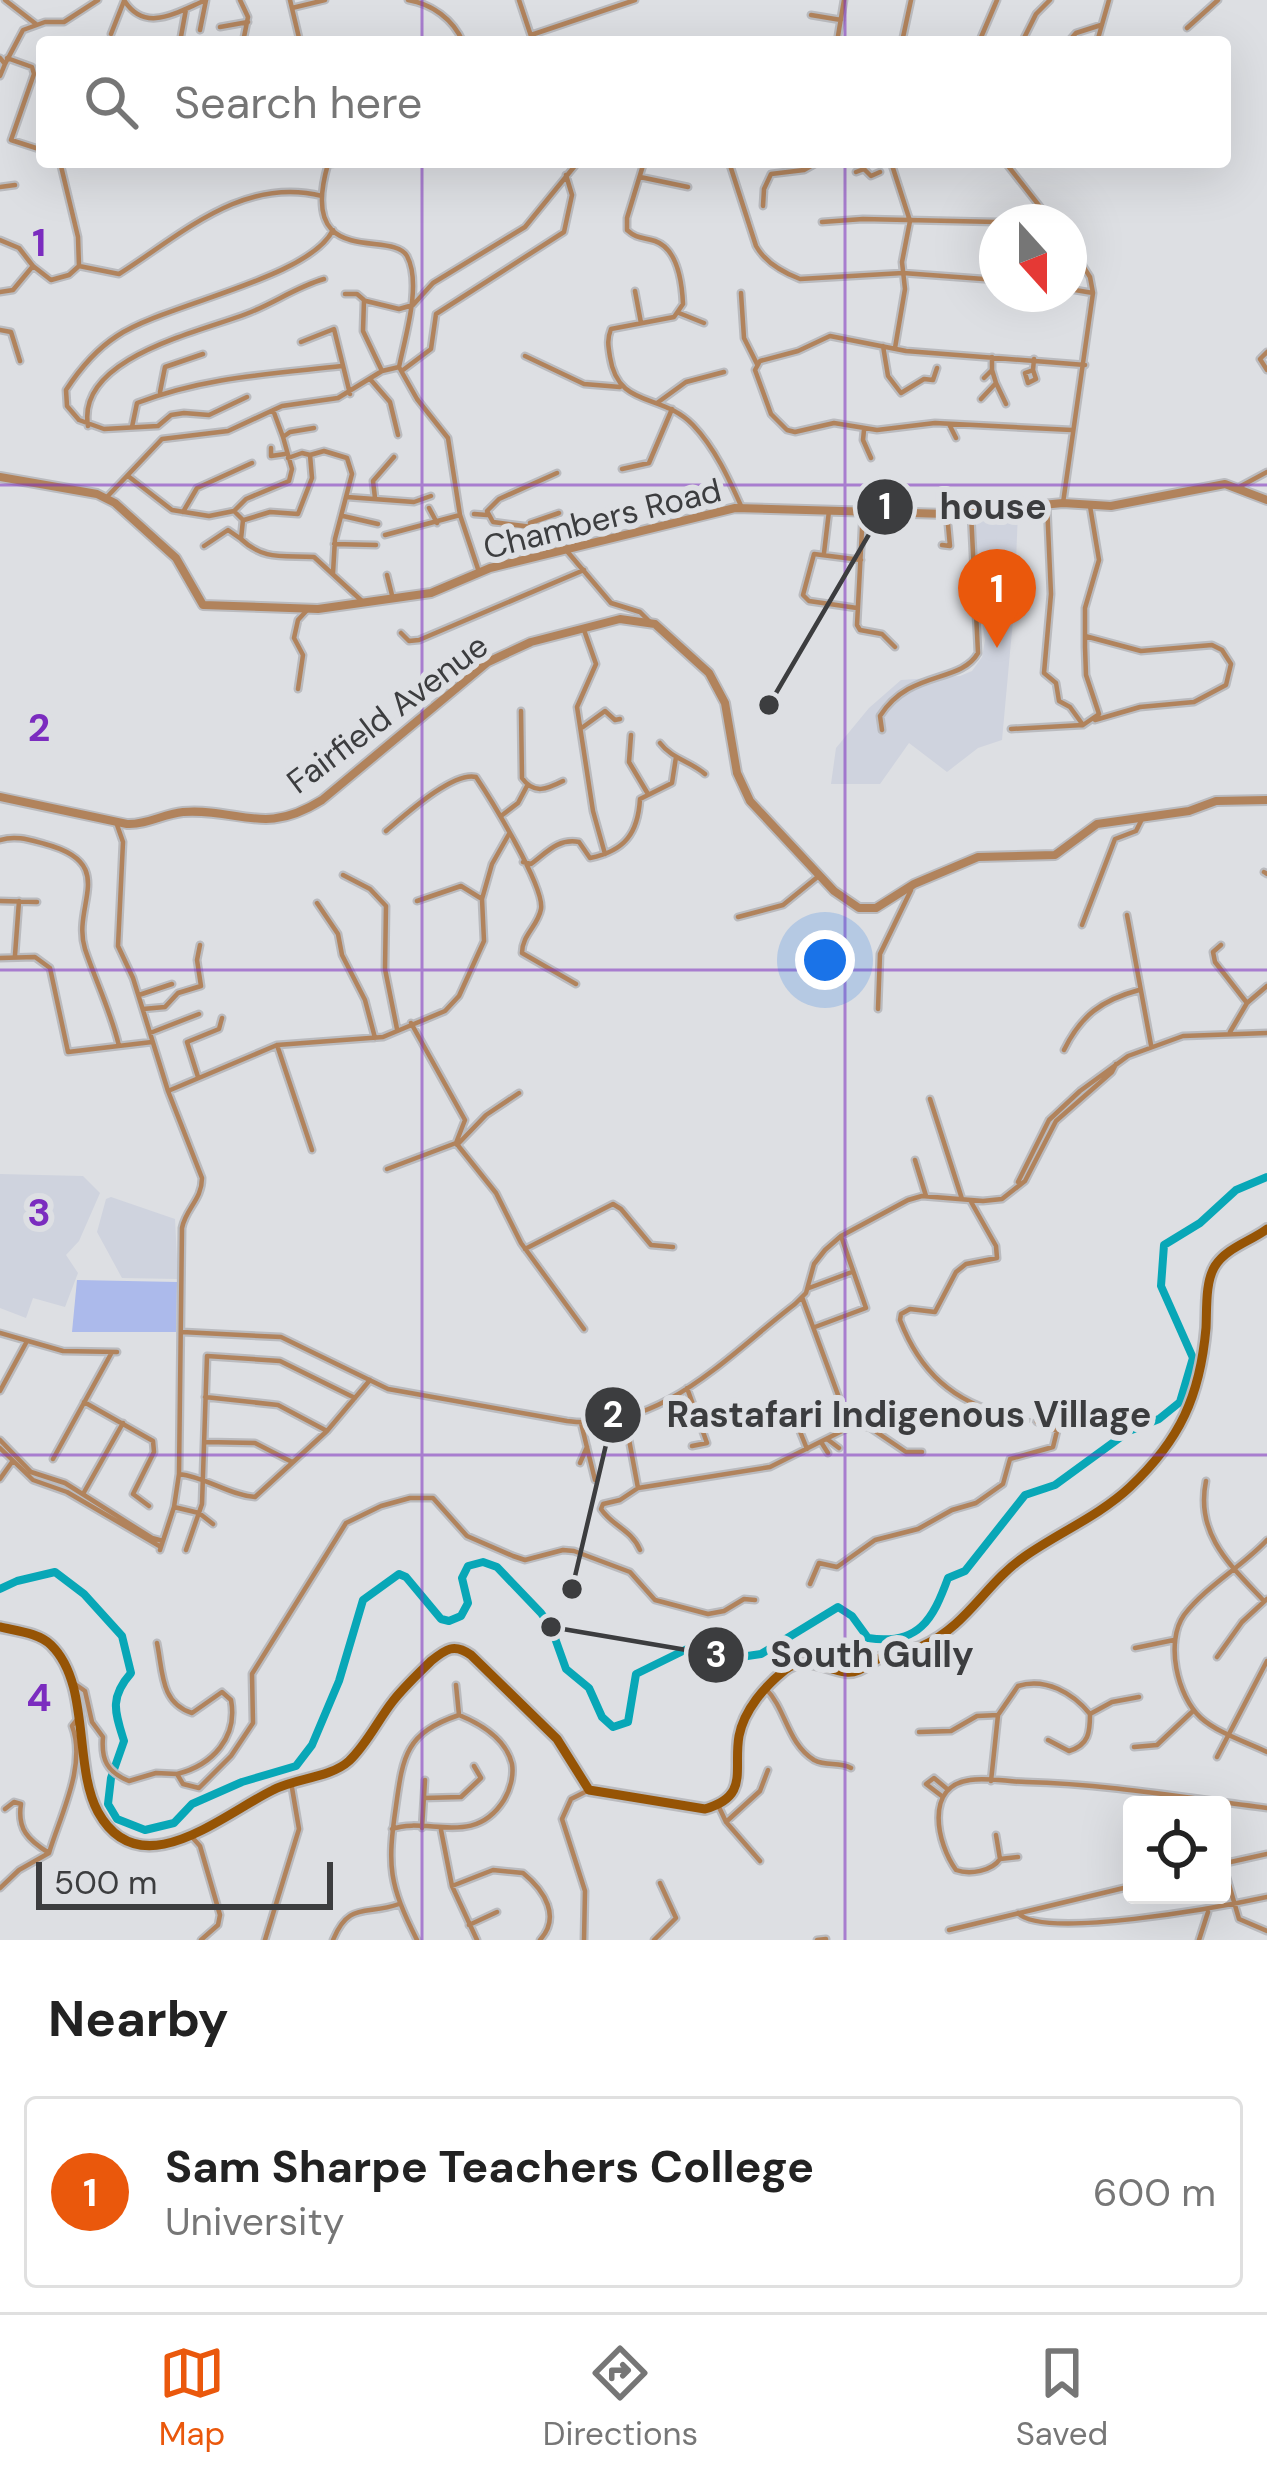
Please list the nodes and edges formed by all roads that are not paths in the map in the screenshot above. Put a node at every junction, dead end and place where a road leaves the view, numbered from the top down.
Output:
1 (5, 0) edge
2 (98, 0) edge
3 (206, 0) edge
4 (240, 0) edge
5 (325, 0) edge
6 (408, 0) edge
7 (519, 0) edge
8 (634, 0) edge
9 (844, 0) edge
10 (910, 0) edge
11 (998, 0) edge
12 (1050, 0) edge
13 (1109, 0) edge
14 (1218, 0) edge
15 (124, 1) edge
16 (291, 4) edge
17 (186, 8) junction
18 (811, 15) dead end
19 (841, 20) junction
20 (248, 22) junction
21 (36, 24) junction
22 (1101, 25) junction
23 (220, 27) dead end
24 (1187, 28) dead end
25 (200, 30) dead end
26 (111, 34) dead end
27 (181, 36) edge
28 (244, 36) edge
29 (299, 36) edge
30 (459, 36) edge
31 (531, 36) edge
32 (540, 36) edge
33 (838, 36) edge
34 (903, 36) edge
35 (982, 36) edge
36 (1025, 36) edge
37 (1076, 36) edge
38 (1098, 36) edge
39 (4, 60) edge
40 (0, 76) edge
41 (36, 148) edge
42 (61, 168) edge
43 (327, 168) edge
44 (572, 168) edge
45 (642, 168) edge
46 (731, 168) edge
47 (808, 168) edge
48 (861, 168) edge
49 (893, 168) edge
50 (1010, 168) edge
51 (880, 172) dead end
52 (566, 175) junction
53 (640, 177) junction
54 (15, 185) dead end
55 (0, 187) edge
56 (688, 188) dead end
57 (322, 196) junction
58 (1038, 204) edge
59 (763, 206) dead end
60 (910, 221) junction
61 (822, 222) dead end
62 (979, 222) edge
63 (333, 230) junction
64 (0, 240) edge
65 (33, 266) junction
66 (79, 266) junction
67 (1087, 272) edge
68 (903, 273) junction
69 (979, 279) edge
70 (324, 280) dead end
71 (635, 291) dead end
72 (1087, 291) edge
73 (0, 292) edge
74 (1093, 292) junction
75 (741, 293) dead end
76 (345, 294) dead end
77 (364, 300) junction
78 (413, 305) junction
79 (679, 313) junction
80 (640, 323) junction
81 (704, 323) dead end
82 (0, 330) edge
83 (301, 342) dead end
84 (884, 346) junction
85 (895, 348) junction
86 (1267, 352) edge
87 (203, 354) dead end
88 (525, 356) dead end
89 (992, 358) junction
90 (1034, 359) junction
91 (20, 361) dead end
92 (757, 364) junction
93 (1085, 365) junction
94 (342, 366) junction
95 (937, 368) dead end
96 (400, 369) junction
97 (992, 370) junction
98 (1033, 370) dead end
99 (1267, 370) edge
100 (382, 371) junction
101 (724, 372) dead end
102 (984, 378) dead end
103 (370, 379) junction
104 (996, 383) junction
105 (620, 387) junction
106 (160, 392) junction
107 (902, 393) junction
108 (350, 394) junction
109 (247, 397) dead end
110 (892, 397) dead end
111 (981, 399) dead end
112 (657, 403) junction
113 (1006, 404) dead end
114 (672, 409) junction
115 (273, 410) junction
116 (950, 424) junction
117 (88, 426) junction
118 (158, 426) junction
119 (132, 427) junction
120 (314, 428) dead end
121 (865, 428) junction
122 (1072, 430) junction
123 (398, 435) dead end
124 (284, 437) junction
125 (956, 438) dead end
126 (162, 440) junction
127 (271, 448) dead end
128 (310, 455) junction
129 (287, 456) junction
130 (394, 457) dead end
131 (871, 458) dead end
132 (252, 463) dead end
133 (622, 469) dead end
134 (1267, 472) edge
135 (557, 473) dead end
136 (128, 476) junction
137 (0, 477) edge
138 (1240, 487) junction
139 (430, 496) dead end
140 (347, 497) junction
141 (106, 498) junction
142 (376, 498) junction
143 (1267, 500) edge
144 (267, 503) dead end
145 (1063, 503) junction
146 (1047, 504) junction
147 (1090, 505) junction
148 (429, 508) dead end
149 (742, 508) junction
150 (830, 508) junction
151 (863, 510) junction
152 (234, 511) junction
153 (182, 512) junction
154 (270, 512) junction
155 (971, 512) junction
156 (559, 513) dead end
157 (474, 514) dead end
158 (947, 514) junction
159 (460, 515) junction
160 (488, 515) junction
161 (341, 516) junction
162 (243, 520) junction
163 (437, 523) junction
164 (378, 524) dead end
165 (526, 524) junction
166 (385, 535) dead end
167 (241, 538) junction
168 (334, 544) junction
169 (376, 545) dead end
170 (942, 545) dead end
171 (204, 546) dead end
172 (566, 550) junction
173 (824, 553) junction
174 (541, 556) junction
175 (861, 560) junction
176 (584, 570) junction
177 (479, 572) junction
178 (332, 573) junction
179 (387, 575) dead end
180 (393, 598) junction
181 (363, 602) junction
182 (309, 608) junction
183 (857, 608) junction
184 (650, 622) junction
185 (583, 628) junction
186 (401, 633) dead end
187 (1084, 636) junction
188 (896, 647) dead end
189 (298, 689) dead end
190 (521, 711) dead end
191 (620, 719) dead end
192 (1095, 720) junction
193 (1083, 725) junction
194 (582, 727) junction
195 (1010, 729) dead end
196 (882, 730) dead end
197 (631, 735) dead end
198 (660, 743) dead end
199 (676, 757) junction
200 (705, 774) dead end
201 (563, 781) dead end
202 (527, 786) junction
203 (648, 794) junction
204 (0, 797) edge
205 (1267, 800) edge
206 (501, 816) junction
207 (1143, 817) junction
208 (116, 822) junction
209 (386, 832) dead end
210 (509, 834) junction
211 (0, 840) edge
212 (604, 854) junction
213 (523, 862) junction
214 (343, 875) dead end
215 (820, 875) junction
216 (914, 884) junction
217 (482, 899) junction
218 (0, 901) edge
219 (19, 901) junction
220 (37, 902) dead end
221 (417, 902) dead end
222 (317, 903) dead end
223 (745, 910) dead end
224 (754, 911) junction
225 (1127, 915) dead end
226 (738, 917) dead end
227 (1082, 925) dead end
228 (200, 945) dead end
229 (1221, 945) dead end
230 (15, 956) junction
231 (0, 958) edge
232 (172, 984) dead end
233 (576, 984) dead end
234 (1267, 986) edge
235 (1139, 990) junction
236 (140, 995) junction
237 (1247, 1003) junction
238 (143, 1009) junction
239 (878, 1009) dead end
240 (199, 1015) dead end
241 (222, 1018) dead end
242 (411, 1023) junction
243 (397, 1029) junction
244 (150, 1033) junction
245 (1230, 1033) junction
246 (1267, 1033) edge
247 (375, 1038) junction
248 (152, 1042) junction
249 (277, 1045) junction
250 (1151, 1045) junction
251 (119, 1046) junction
252 (1064, 1050) dead end
253 (198, 1076) junction
254 (168, 1091) junction
255 (518, 1093) dead end
256 (930, 1099) dead end
257 (456, 1144) junction
258 (312, 1150) dead end
259 (915, 1160) dead end
260 (387, 1169) dead end
261 (926, 1196) junction
262 (966, 1199) junction
263 (1267, 1229) edge
264 (841, 1236) junction
265 (673, 1246) dead end
266 (525, 1249) junction
267 (852, 1272) junction
268 (808, 1288) junction
269 (802, 1297) junction
270 (581, 1326) dead end
271 (815, 1328) junction
272 (182, 1332) junction
273 (0, 1333) edge
274 (27, 1342) junction
275 (370, 1380) junction
276 (688, 1388) junction
277 (0, 1390) edge
278 (205, 1397) junction
279 (356, 1398) junction
280 (84, 1402) junction
281 (1007, 1415) tunnel mouth
282 (625, 1418) junction
283 (1037, 1422) dead end
284 (123, 1423) junction
285 (581, 1423) junction
286 (847, 1426) junction
287 (799, 1429) dead end
288 (327, 1431) junction
289 (824, 1441) junction
290 (205, 1442) junction
291 (0, 1444) edge
292 (692, 1446) dead end
293 (587, 1447) junction
294 (839, 1448) dead end
295 (807, 1449) junction
296 (922, 1452) dead end
297 (828, 1453) dead end
298 (53, 1459) dead end
299 (14, 1460) junction
300 (292, 1462) junction
301 (580, 1463) dead end
302 (179, 1474) junction
303 (204, 1477) junction
304 (0, 1479) edge
305 (595, 1480) dead end
306 (1206, 1481) dead end
307 (638, 1489) junction
308 (78, 1493) junction
309 (149, 1506) dead end
310 (175, 1507) junction
311 (199, 1513) junction
312 (213, 1524) dead end
313 (1267, 1540) edge
314 (186, 1550) dead end
315 (640, 1550) dead end
316 (1234, 1570) junction
317 (810, 1584) dead end
318 (755, 1600) dead end
319 (1266, 1600) edge
320 (0, 1628) edge
321 (1174, 1640) junction
322 (157, 1643) dead end
323 (1135, 1648) dead end
324 (1217, 1657) dead end
325 (1267, 1661) edge
326 (70, 1682) junction
327 (456, 1685) dead end
328 (766, 1689) junction
329 (1138, 1697) dead end
330 (1194, 1710) junction
331 (1090, 1714) junction
332 (459, 1715) junction
333 (998, 1715) junction
334 (79, 1717) junction
335 (919, 1732) dead end
336 (1228, 1733) junction
337 (1048, 1740) dead end
338 (1134, 1747) dead end
339 (1267, 1752) edge
340 (1217, 1757) dead end
341 (475, 1766) dead end
342 (851, 1768) dead end
343 (768, 1771) dead end
344 (177, 1774) junction
345 (425, 1780) dead end
346 (991, 1781) junction
347 (291, 1782) junction
348 (589, 1790) junction
349 (948, 1790) junction
350 (1156, 1796) edge
351 (943, 1797) junction
352 (424, 1798) junction
353 (718, 1805) junction
354 (1231, 1805) edge
355 (1267, 1808) edge
356 (5, 1809) dead end
357 (726, 1822) junction
358 (422, 1828) junction
359 (392, 1829) junction
360 (441, 1830) junction
361 (191, 1835) junction
362 (996, 1835) dead end
363 (49, 1853) junction
364 (1267, 1854) edge
365 (1018, 1857) dead end
366 (1000, 1858) junction
367 (760, 1861) dead end
368 (1231, 1862) edge
369 (660, 1883) dead end
370 (452, 1886) junction
371 (0, 1888) edge
372 (1123, 1888) edge
373 (1231, 1897) edge
374 (1267, 1897) edge
375 (399, 1904) junction
376 (1233, 1905) junction
377 (496, 1912) dead end
378 (1208, 1912) junction
379 (1018, 1913) junction
380 (469, 1925) junction
381 (949, 1930) dead end
382 (1118, 1930) dead end
383 (1267, 1931) edge
384 (1041, 1933) dead end
385 (201, 1940) edge
386 (265, 1940) edge
387 (333, 1940) edge
388 (417, 1940) edge
389 (477, 1940) edge
390 (540, 1940) edge
391 (584, 1940) edge
392 (654, 1940) edge
393 (1199, 1940) edge

1 - 21 street
2 - 21 street
3 - 17 street
3 - 25 street
4 - 20 street
5 - 16 street
6 - 30 street
7 - 31 street
8 - 32 street
9 - 19 street
10 - 34 street
11 - 35 street
12 - 36 street
13 - 22 street
14 - 24 street
15 - 17 street
15 - 26 street
16 - 29 street
17 - 27 street
18 - 19 street
19 - 33 street
20 - 23 street
20 - 28 street
21 - 39 street
22 - 37 street
22 - 38 street
39 - 40 street
39 - 41 street
42 - 66 street
43 - 57 street
44 - 52 street
45 - 53 street
46 - 68 street
47 - 59 street
48 - 51 street
49 - 60 street
50 - 58 street
52 - 78 street
52 - 96 street
53 - 56 street
53 - 79 street
54 - 55 street
57 - 63 street
57 - 66 street
60 - 61 street
60 - 62 street
60 - 68 street
63 - 78 street
63 - 117 street
64 - 65 street
65 - 66 street
65 - 73 street
67 - 74 street
68 - 69 street
68 - 85 street
70 - 117 street
71 - 80 street
72 - 74 street
74 - 93 street
75 - 92 street
76 - 77 street
77 - 78 street
77 - 100 street
78 - 96 street
79 - 80 street
79 - 81 street
80 - 105 street
82 - 91 street
83 - 94 street
84 - 85 street
84 - 92 street
84 - 107 street
85 - 89 street
86 - 99 street
87 - 106 street
88 - 105 street
89 - 90 street
89 - 97 street
90 - 93 street
90 - 98 street
92 - 121 street
93 - 122 street
94 - 106 street
94 - 108 street
95 - 107 street
96 - 100 street
96 - 159 street
97 - 102 street
97 - 104 street
100 - 103 street
101 - 112 street
103 - 108 street
103 - 123 street
104 - 111 street
104 - 113 street
105 - 112 street
106 - 119 street
107 - 110 street
108 - 115 street
109 - 118 street
112 - 114 street
114 - 133 street
114 - 149 street
115 - 124 street
115 - 126 street
116 - 121 street
116 - 122 street
116 - 125 street
117 - 119 street
118 - 119 street
118 - 126 street
120 - 124 street
121 - 131 street
122 - 145 street
124 - 129 street
126 - 136 street
127 - 129 street
128 - 129 street
128 - 140 street
128 - 154 street
129 - 152 street
130 - 142 street
132 - 153 street
134 - 138 street
135 - 160 street
136 - 141 street
136 - 153 street
137 - 141 street, Chambers Road
138 - 143 street
138 - 147 street, Chambers Road
139 - 142 street
140 - 142 street
140 - 161 street
141 - 182 street, Chambers Road
144 - 154 street
145 - 146 street, Chambers Road
145 - 147 street, Chambers Road
146 - 155 street, Chambers Road
146 - 193 street
147 - 187 street
148 - 163 street
149 - 150 street, Chambers Road
149 - 172 street, Chambers Road
150 - 151 street, Chambers Road
150 - 173 street
151 - 158 street, Chambers Road
151 - 175 street
152 - 153 street
152 - 162 street
154 - 162 street
155 - 158 street, Chambers Road
155 - 196 street
156 - 165 street
157 - 160 street
158 - 170 street
159 - 163 street
159 - 177 street
160 - 165 street
161 - 164 street
161 - 168 street
162 - 167 street
163 - 166 street
165 - 174 street
167 - 171 street
167 - 178 street
168 - 169 street
168 - 178 street
172 - 174 street, Chambers Road
172 - 176 street
173 - 175 street
173 - 183 street
174 - 177 street, Chambers Road
175 - 183 street
176 - 184 street
176 - 186 street
177 - 180 street, Chambers Road
178 - 181 street
179 - 180 street
180 - 181 street, Chambers Road
181 - 182 street, Chambers Road
182 - 189 street
183 - 188 street
184 - 185 street, Fairfield Avenue
184 - 215 street
185 - 194 street
185 - 208 street, Fairfield Avenue
187 - 192 street
187 - 192 street
190 - 202 street
191 - 194 street
192 - 193 street
193 - 195 street
194 - 212 street
197 - 203 street
198 - 199 street
199 - 200 street
199 - 203 street
201 - 202 street
202 - 206 street
203 - 212 street
204 - 208 street, Fairfield Avenue
205 - 207 street
206 - 209 street
206 - 210 street
207 - 216 street
207 - 227 street
208 - 236 street
210 - 213 street
210 - 217 street
211 - 251 street
212 - 213 street
213 - 233 street
214 - 243 street
215 - 216 street
215 - 224 street
216 - 239 street
217 - 221 street
217 - 242 street
218 - 219 street
219 - 220 street
219 - 230 street
222 - 247 street
223 - 224 street
224 - 226 street
225 - 235 street
228 - 238 street
229 - 237 street
230 - 231 street
230 - 251 street
232 - 236 street
234 - 237 street
235 - 250 street
235 - 252 street
236 - 238 street
237 - 245 street
238 - 244 street
240 - 244 street
241 - 253 street
242 - 243 street
242 - 257 street
243 - 247 street
244 - 248 street
245 - 246 street
245 - 250 street
247 - 249 street
248 - 251 street
248 - 254 street
249 - 253 street
249 - 258 street
250 - 262 street
253 - 254 street
254 - 272 street
255 - 257 street
256 - 262 street
257 - 260 street
257 - 266 street
259 - 261 street
261 - 262 street
261 - 264 street
262 - 281 street
263 - 328 main road
264 - 267 street
264 - 268 street
265 - 266 street
266 - 270 street
267 - 268 street
267 - 271 street
268 - 269 street
269 - 271 street
269 - 276 street
271 - 286 street
272 - 275 street
272 - 302 street
273 - 274 street
274 - 277 street
274 - 280 street
275 - 279 street
275 - 285 street
276 - 282 street
276 - 292 street
278 - 279 street
278 - 288 street
278 - 290 street
279 - 288 street
280 - 284 street
280 - 298 street
282 - 285 street
282 - 307 street
283 - 317 street
284 - 308 street
284 - 309 street
285 - 293 street
286 - 289 street
286 - 296 street
287 - 295 street
288 - 300 street
289 - 294 street
289 - 295 street
289 - 297 street
290 - 300 street
290 - 303 street
291 - 299 street
293 - 301 street
293 - 305 street
295 - 307 street
299 - 304 street
299 - 308 street
300 - 303 street
302 - 303 street
302 - 310 street
303 - 311 street
306 - 316 street
307 - 315 street
308 - 310 street
310 - 311 street
311 - 312 street
311 - 314 street
313 - 316 street
316 - 319 street
316 - 321 street
318 - 344 street
319 - 324 street
320 - 326 main road
321 - 323 street
321 - 330 street
322 - 344 street
325 - 336 street
326 - 334 main road
326 - 344 street
327 - 332 street
328 - 342 street
328 - 353 main road
329 - 331 street
330 - 336 street
330 - 338 street
331 - 333 street
331 - 337 street
332 - 359 street
332 - 360 street
333 - 335 street
333 - 346 street
334 - 361 main road
334 - 363 street
336 - 339 street
336 - 340 street
341 - 352 street
343 - 357 street
345 - 352 street
346 - 349 street
346 - 350 street
347 - 348 main road
347 - 361 main road
347 - 386 street
348 - 353 main road
348 - 391 street
349 - 351 street
349 - 351 street
351 - 366 street
352 - 358 street
353 - 357 street
354 - 355 street
356 - 363 street
357 - 367 street
358 - 359 street
358 - 360 street
359 - 375 street
360 - 370 street
361 - 385 street
362 - 366 street
363 - 371 street
364 - 368 street
365 - 366 street
369 - 392 street
370 - 380 street
370 - 390 street
372 - 379 street
373 - 376 street
374 - 376 street
375 - 387 street
375 - 388 street
376 - 378 street
376 - 383 street
377 - 380 street
378 - 382 street
378 - 393 street
379 - 381 street
379 - 384 street
380 - 389 street

